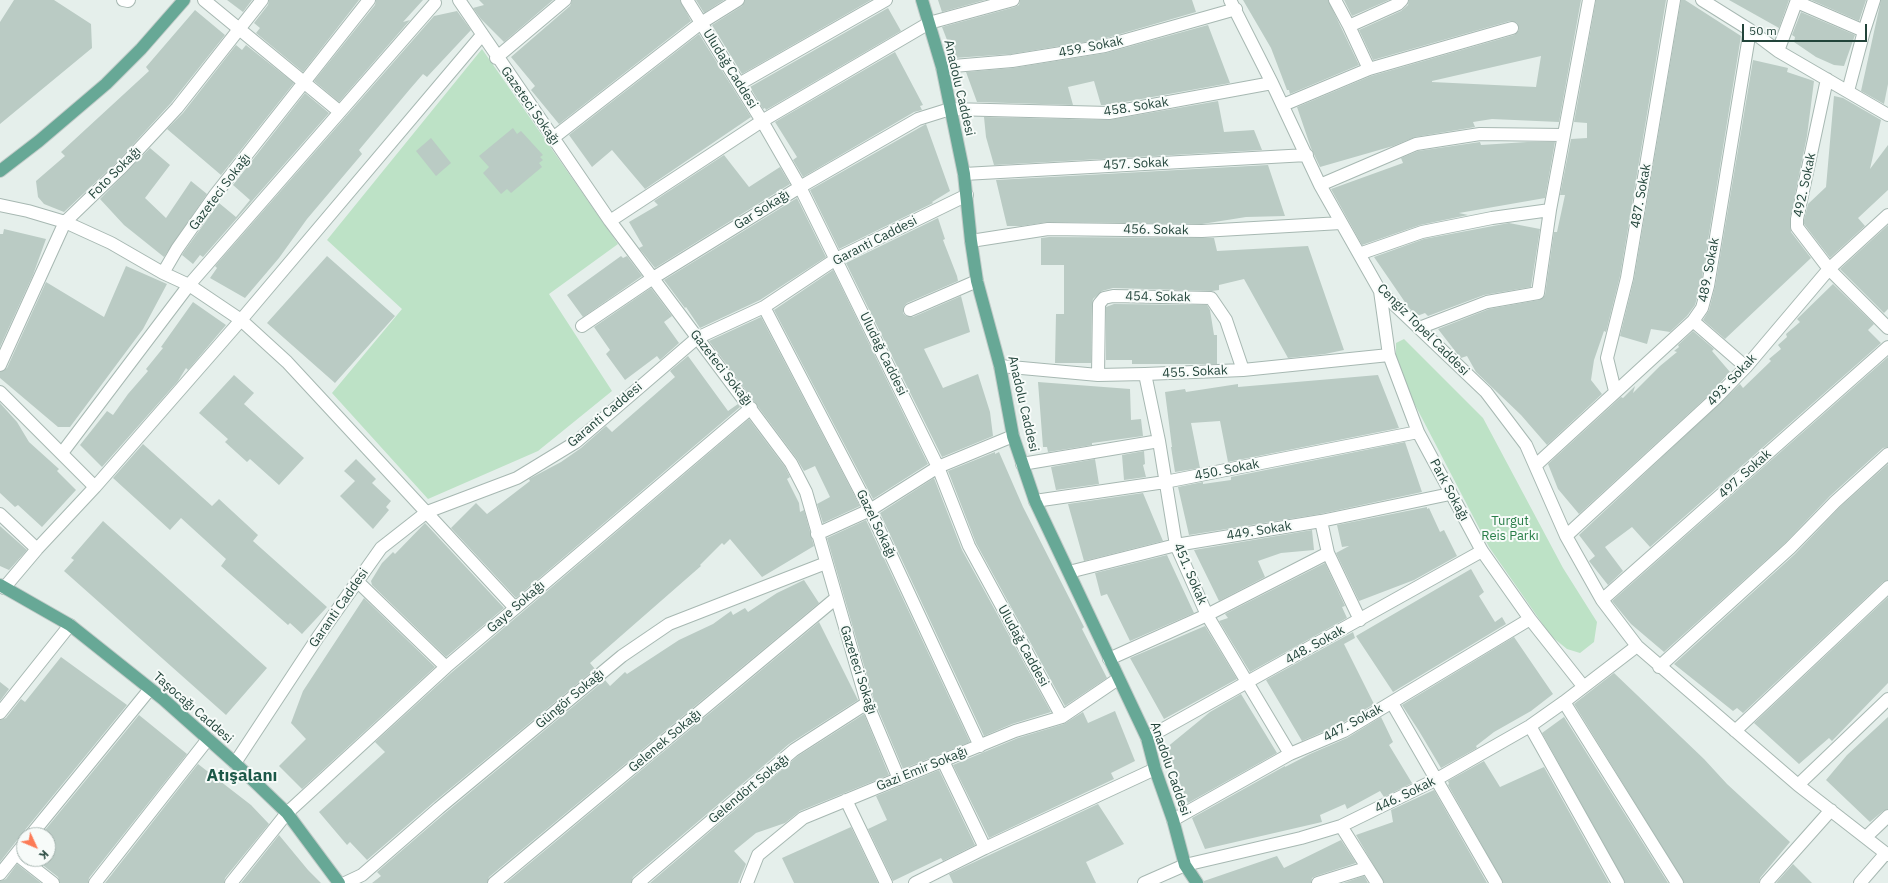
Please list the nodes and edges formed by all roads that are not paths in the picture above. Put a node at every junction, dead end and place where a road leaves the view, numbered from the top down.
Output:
1 (123, 0) edge
2 (129, 0) edge
3 (184, 0) edge
4 (204, 0) edge
5 (262, 0) edge
6 (369, 0) edge
7 (458, 0) edge
8 (565, 0) edge
9 (687, 0) edge
10 (738, 0) edge
11 (886, 0) edge
12 (922, 0) edge
13 (1012, 0) edge
14 (1335, 0) edge
15 (1402, 0) edge
16 (1589, 0) edge
17 (1674, 0) edge
18 (1874, 0) edge
19 (437, 1) edge
20 (1707, 1) edge
21 (1797, 1) edge
22 (1233, 4) edge
23 (701, 23) junction
24 (929, 23) junction
25 (1350, 26) junction
26 (239, 28) junction
27 (1512, 28) dead end
28 (1750, 30) junction
29 (1864, 31) junction
30 (482, 35) junction
31 (1778, 51) junction
32 (496, 58) junction
33 (942, 68) junction
34 (1369, 69) junction
35 (1827, 80) junction
36 (1272, 83) junction
37 (305, 84) junction
38 (739, 84) junction
39 (1848, 91) junction
40 (1282, 104) junction
41 (950, 109) junction
42 (340, 112) junction
43 (1888, 115) edge
44 (762, 121) junction
45 (1564, 135) junction
46 (553, 138) junction
47 (1307, 155) junction
48 (0, 171) edge
49 (964, 174) junction
50 (1320, 185) junction
51 (800, 187) junction
52 (967, 195) junction
53 (0, 205) edge
54 (1550, 210) junction
55 (1888, 215) edge
56 (610, 221) junction
57 (65, 222) junction
58 (1341, 223) junction
59 (971, 241) junction
60 (1359, 254) junction
61 (836, 259) junction
62 (1829, 269) junction
63 (163, 273) junction
64 (653, 278) junction
65 (977, 281) junction
66 (189, 285) junction
67 (1380, 291) junction
68 (764, 307) junction
69 (910, 310) dead end
70 (241, 320) junction
71 (1693, 320) junction
72 (582, 326) dead end
73 (1419, 328) junction
74 (1888, 328) edge
75 (696, 338) junction
76 (1888, 347) edge
77 (1389, 355) junction
78 (0, 365) edge
79 (1000, 366) junction
80 (1746, 367) junction
81 (1243, 370) junction
82 (1145, 374) junction
83 (1098, 375) junction
84 (1615, 391) junction
85 (0, 392) edge
86 (751, 408) junction
87 (1418, 432) junction
88 (1013, 436) junction
89 (1159, 441) junction
90 (62, 453) junction
91 (1888, 454) edge
92 (1022, 464) junction
93 (1536, 465) junction
94 (938, 467) junction
95 (1165, 482) junction
96 (95, 487) junction
97 (1450, 494) junction
98 (1035, 500) junction
99 (870, 510) junction
100 (427, 512) junction
101 (0, 514) edge
102 (1321, 521) junction
103 (817, 534) junction
104 (1566, 536) junction
105 (1176, 545) junction
106 (36, 549) junction
107 (1482, 551) junction
108 (1328, 553) junction
109 (826, 563) junction
110 (1069, 572) junction
111 (358, 581) junction
112 (2, 587) edge
113 (1888, 587) edge
114 (836, 599) junction
115 (1602, 600) junction
116 (514, 608) junction
117 (1207, 615) junction
118 (1530, 619) junction
119 (1360, 620) junction
120 (70, 625) junction
121 (1637, 646) junction
122 (1109, 659) junction
123 (446, 667) junction
124 (1659, 667) junction
125 (1118, 679) junction
126 (1248, 682) junction
127 (1583, 686) junction
128 (150, 689) junction
129 (1888, 699) edge
130 (1564, 702) junction
131 (866, 703) junction
132 (1392, 703) junction
133 (0, 713) edge
134 (1062, 717) junction
135 (1530, 726) junction
136 (1735, 731) junction
137 (1147, 738) junction
138 (208, 739) junction
139 (980, 746) junction
140 (1290, 754) junction
141 (943, 761) junction
142 (235, 763) junction
143 (1155, 769) junction
144 (899, 779) junction
145 (1437, 779) junction
146 (1798, 785) junction
147 (846, 800) junction
148 (1831, 810) junction
149 (287, 813) junction
150 (1888, 816) edge
151 (1172, 820) junction
152 (1341, 826) junction
153 (38, 827) edge
154 (1866, 837) junction
155 (985, 848) junction
156 (16, 854) edge
157 (1887, 854) edge
158 (1185, 865) junction
159 (33, 867) edge
160 (1366, 868) junction
161 (0, 874) edge
162 (53, 883) edge
163 (95, 883) edge
164 (231, 883) edge
165 (339, 883) edge
166 (345, 883) edge
167 (494, 883) edge
168 (638, 883) edge
169 (747, 883) edge
170 (886, 883) edge
171 (915, 883) edge
172 (1144, 883) edge
173 (1197, 883) edge
174 (1318, 883) edge
175 (1376, 883) edge
176 (1496, 883) edge
177 (1618, 883) edge
178 (1677, 883) edge
179 (1766, 883) edge
180 (1860, 883) edge

1 - 2 street
3 - 48 main road
4 - 26 street
5 - 26 street, Foto Sokağı
6 - 37 street, Gazeteci Sokağı
7 - 30 street, Gazeteci Sokağı
8 - 32 street
9 - 23 street, Uludağ Caddesi
10 - 23 street
11 - 38 street
12 - 24 main road, Anadolu Caddesi
13 - 24 street
14 - 25 street
15 - 25 street
16 - 45 street
17 - 84 street, 487. Sokak
18 - 29 street
19 - 42 street
20 - 28 street
21 - 29 street
21 - 31 street
22 - 33 street, 459. Sokak
22 - 36 street, Cengiz Topel Caddesi
23 - 38 street, Uludağ Caddesi
23 - 46 street
24 - 33 main road, Anadolu Caddesi
24 - 44 street
25 - 34 street
26 - 37 street
26 - 57 street, Foto Sokağı
27 - 34 street
28 - 31 street
28 - 71 street, 489. Sokak
29 - 39 street
30 - 32 street, Gazeteci Sokağı
30 - 70 street
31 - 35 street
32 - 46 street, Gazeteci Sokağı
33 - 41 main road, Anadolu Caddesi
34 - 40 street
35 - 39 street
35 - 62 street, 492. Sokak
36 - 40 street, Cengiz Topel Caddesi
36 - 41 street, 458. Sokak
37 - 42 street
37 - 63 street, Gazeteci Sokağı
38 - 44 street, Uludağ Caddesi
39 - 43 street
40 - 47 street, Cengiz Topel Caddesi
41 - 49 main road, Anadolu Caddesi
41 - 51 street, Gar Sokağı
42 - 66 street
44 - 51 street, Uludağ Caddesi
44 - 56 street
45 - 50 street
45 - 54 street
46 - 56 street, Gazeteci Sokağı
47 - 49 street, 457. Sokak
47 - 50 street, Cengiz Topel Caddesi
49 - 52 main road, Anadolu Caddesi
50 - 58 street, Cengiz Topel Caddesi
51 - 61 street, Uludağ Caddesi
51 - 64 street, Gar Sokağı
52 - 59 main road, Anadolu Caddesi
52 - 61 street, Garanti Caddesi
53 - 57 street
54 - 60 street
54 - 73 street
55 - 62 street, 493. Sokak
56 - 64 street, Gazeteci Sokağı
57 - 63 street
57 - 78 street, Foto Sokağı
58 - 59 street, 456. Sokak
58 - 60 street, Cengiz Topel Caddesi
59 - 65 main road, Anadolu Caddesi
60 - 67 street, Cengiz Topel Caddesi
61 - 68 street, Garanti Caddesi
61 - 94 street, Uludağ Caddesi
62 - 74 street, 492. Sokak
62 - 80 street, 493. Sokak
63 - 66 street
64 - 72 street, Gar Sokağı
64 - 75 street, Gazeteci Sokağı
65 - 69 street
65 - 79 main road, Anadolu Caddesi
66 - 70 street
66 - 90 street
67 - 73 street, Cengiz Topel Caddesi
67 - 77 street, Park Sokağı
68 - 75 street, Garanti Caddesi
68 - 99 street, Gazel Sokağı
70 - 96 street
70 - 100 street
71 - 80 street
71 - 84 street, 489. Sokak
73 - 93 street, Cengiz Topel Caddesi
75 - 86 street, Gazeteci Sokağı
75 - 100 street, Garanti Caddesi
76 - 115 street, 497. Sokak
77 - 81 street, 455. Sokak
77 - 87 street, Park Sokağı
79 - 83 street, 455. Sokak
79 - 88 main road, Anadolu Caddesi
80 - 104 street, 493. Sokak
81 - 82 street, 455. Sokak
81 - 83 street, 454. Sokak
82 - 83 street, 455. Sokak
82 - 89 street, 451. Sokak
84 - 93 street, 489. Sokak
85 - 90 street
86 - 103 street, Gazeteci Sokağı
86 - 116 street, Gaye Sokağı
87 - 95 street, 450. Sokak
87 - 97 street, Park Sokağı
88 - 92 main road, Anadolu Caddesi
88 - 94 street
89 - 92 street
89 - 95 street, 451. Sokak
90 - 96 street
91 - 124 street
92 - 98 main road, Anadolu Caddesi
93 - 104 street, Cengiz Topel Caddesi
94 - 99 street
94 - 134 street, Uludağ Caddesi
95 - 98 street, 450. Sokak
95 - 105 street, 451. Sokak
96 - 106 street
97 - 102 street, 449. Sokak
97 - 107 street, Park Sokağı
98 - 110 main road, Anadolu Caddesi
99 - 103 street
99 - 139 street, Gazel Sokağı
100 - 111 street, Garanti Caddesi
100 - 116 street
101 - 106 street
102 - 105 street, 449. Sokak
102 - 108 street
103 - 109 street, Gazeteci Sokağı
104 - 115 street, Cengiz Topel Caddesi
105 - 110 street, 449. Sokak
105 - 117 street, 451. Sokak
106 - 112 street
107 - 118 street, Park Sokağı
107 - 119 street, 448. Sokak
108 - 117 street
108 - 119 street
109 - 114 street, Gazeteci Sokağı
109 - 166 street, Güngör Sokağı
110 - 122 main road, Anadolu Caddesi
111 - 123 street
111 - 142 street, Garanti Caddesi
112 - 120 main road, Taşocağı Caddesi
113 - 136 street
114 - 131 street, Gazeteci Sokağı
114 - 167 street, Gelenek Sokağı
115 - 121 street, Cengiz Topel Caddesi
116 - 123 street, Gaye Sokağı
117 - 122 street
117 - 126 street, 451. Sokak
118 - 127 street, Park Sokağı
118 - 132 street, 447. Sokak
119 - 126 street, 448. Sokak
120 - 128 main road, Taşocağı Caddesi
120 - 133 street
121 - 124 street, Cengiz Topel Caddesi
121 - 127 street, 446. Sokak
122 - 125 main road, Anadolu Caddesi
123 - 149 street, Gaye Sokağı
124 - 136 street, Cengiz Topel Caddesi
125 - 134 street, Gazi Emir Sokağı
125 - 137 main road, Anadolu Caddesi
126 - 137 street, 448. Sokak
126 - 140 street, 451. Sokak
127 - 130 street, 446. Sokak
128 - 138 main road, Taşocağı Caddesi
128 - 153 street
129 - 146 street
130 - 135 street, 446. Sokak
130 - 178 street
131 - 144 street, Gazeteci Sokağı
131 - 168 street, Gelendört Sokağı
132 - 140 street, 447. Sokak
132 - 145 street
134 - 139 street, Gazi Emir Sokağı
135 - 145 street, 446. Sokak
135 - 177 street
136 - 146 street, Cengiz Topel Caddesi
137 - 143 main road, Anadolu Caddesi
138 - 142 main road, Taşocağı Caddesi
138 - 163 street
139 - 141 street, Gazi Emir Sokağı
140 - 151 street, 447. Sokak
141 - 144 street, Gazi Emir Sokağı
141 - 155 street
142 - 149 main road, Taşocağı Caddesi
143 - 151 main road, Anadolu Caddesi
143 - 155 street
144 - 147 street, Gazi Emir Sokağı
145 - 152 street, 446. Sokak
145 - 176 street
146 - 148 street, Cengiz Topel Caddesi
147 - 169 street, Gazi Emir Sokağı
147 - 170 street
148 - 154 street, Cengiz Topel Caddesi
148 - 179 street
149 - 164 street, Gaye Sokağı
149 - 165 main road, Taşocağı Caddesi
150 - 154 street
151 - 158 main road, Anadolu Caddesi
152 - 158 street, 446. Sokak
152 - 160 street
154 - 157 street, Cengiz Topel Caddesi
155 - 171 street
156 - 161 street
157 - 180 street
158 - 172 street, 446. Sokak
158 - 173 main road, Anadolu Caddesi
159 - 162 street
160 - 174 street
160 - 175 street

